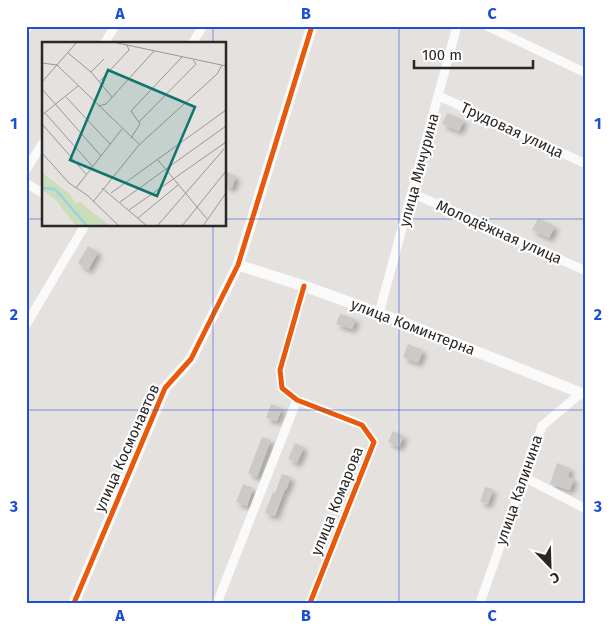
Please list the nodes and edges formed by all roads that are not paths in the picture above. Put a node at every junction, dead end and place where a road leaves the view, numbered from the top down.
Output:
1 (29, 26) edge
2 (115, 26) edge
3 (202, 26) edge
4 (312, 26) edge
5 (457, 26) edge
6 (487, 26) edge
7 (26, 30) edge
8 (105, 42) edge
9 (193, 42) edge
10 (586, 73) edge
11 (439, 96) junction
12 (42, 144) edge
13 (586, 164) edge
14 (26, 170) edge
15 (26, 183) edge
16 (42, 193) edge
17 (412, 193) junction
18 (84, 226) edge
19 (238, 265) junction
20 (586, 271) edge
21 (304, 286) junction
22 (379, 313) junction
23 (26, 325) edge
24 (583, 394) edge
25 (297, 400) junction
26 (524, 477) junction
27 (586, 509) edge
28 (74, 603) edge
29 (217, 603) edge
30 (310, 603) edge
31 (480, 603) edge

1 - 7 street
2 - 8 street
3 - 9 street
4 - 19 street, улица Космонавтов
5 - 11 street, улица Мичурина
6 - 10 street
11 - 13 street, Трудовая улица
11 - 17 street, улица Мичурина
12 - 14 street
15 - 16 street
17 - 20 street, Молодёжная улица
17 - 22 street, улица Мичурина
18 - 23 street
19 - 21 street, улица Коминтерна
19 - 28 street, улица Космонавтов
21 - 22 street, улица Коминтерна
21 - 25 street, улица Комарова
22 - 24 street, улица Коминтерна
24 - 26 street, улица Калинина
25 - 29 street
25 - 30 street, улица Комарова
26 - 27 street
26 - 31 street, улица Калинина

